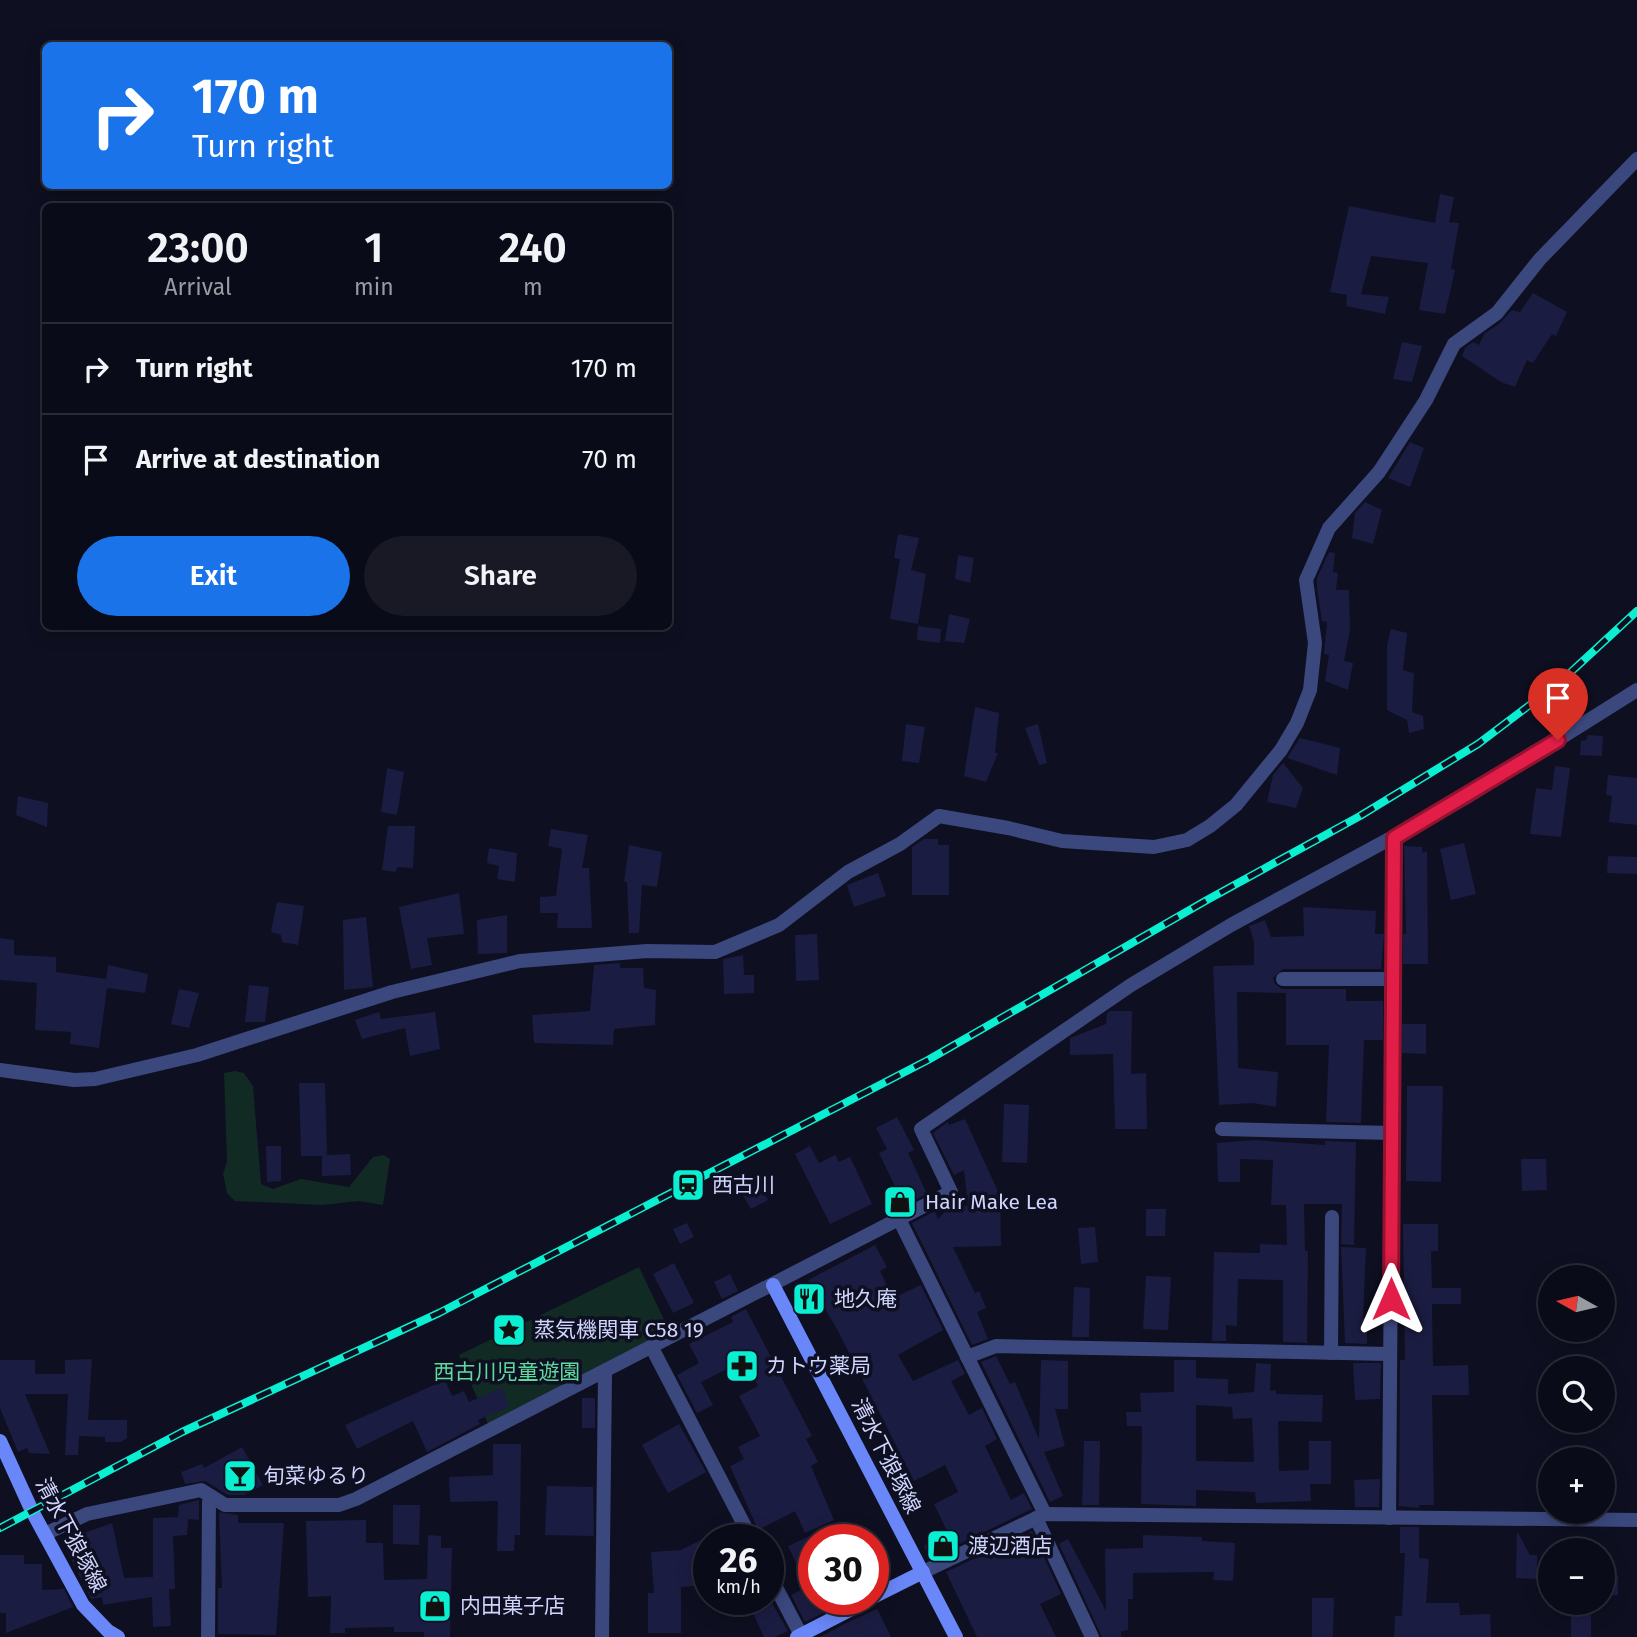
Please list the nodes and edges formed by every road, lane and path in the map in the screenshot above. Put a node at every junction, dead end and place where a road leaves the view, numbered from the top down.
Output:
1 (1637, 159) edge
2 (1637, 690) edge
3 (1394, 838) junction
4 (1283, 979) dead end
5 (1393, 979) junction
6 (0, 1070) edge
7 (1222, 1129) dead end
8 (1392, 1133) junction
9 (1332, 1217) dead end
10 (899, 1219) junction
11 (774, 1285) junction
12 (652, 1348) junction
13 (1331, 1353) junction
14 (1390, 1354) junction
15 (967, 1357) junction
16 (605, 1373) junction
17 (0, 1441) edge
18 (212, 1497) junction
19 (1041, 1516) junction
20 (1389, 1518) junction
21 (1637, 1520) edge
22 (744, 1524) edge
23 (47, 1533) junction
24 (923, 1572) junction
25 (889, 1589) edge
26 (784, 1605) edge
27 (839, 1615) edge
28 (799, 1636) edge
29 (118, 1637) edge
30 (208, 1637) edge
31 (602, 1637) edge
32 (956, 1637) edge
33 (1092, 1637) edge

1 - 6 street
2 - 3 street
3 - 5 street
3 - 10 street
4 - 5 street
5 - 8 street
7 - 8 street
8 - 14 street
9 - 13 street
10 - 11 street
10 - 15 street
11 - 12 street
11 - 24 main road, 清水下狼塚線
12 - 16 street
12 - 22 street
13 - 14 street
13 - 15 street
14 - 20 street
15 - 19 street
16 - 18 street
16 - 31 street
17 - 23 main road, 清水下狼塚線
18 - 23 street
18 - 30 street
19 - 20 street
19 - 24 street
19 - 33 street
20 - 21 street
23 - 29 main road, 清水下狼塚線
24 - 25 main road
24 - 32 main road, 清水下狼塚線
26 - 28 street
27 - 28 main road

